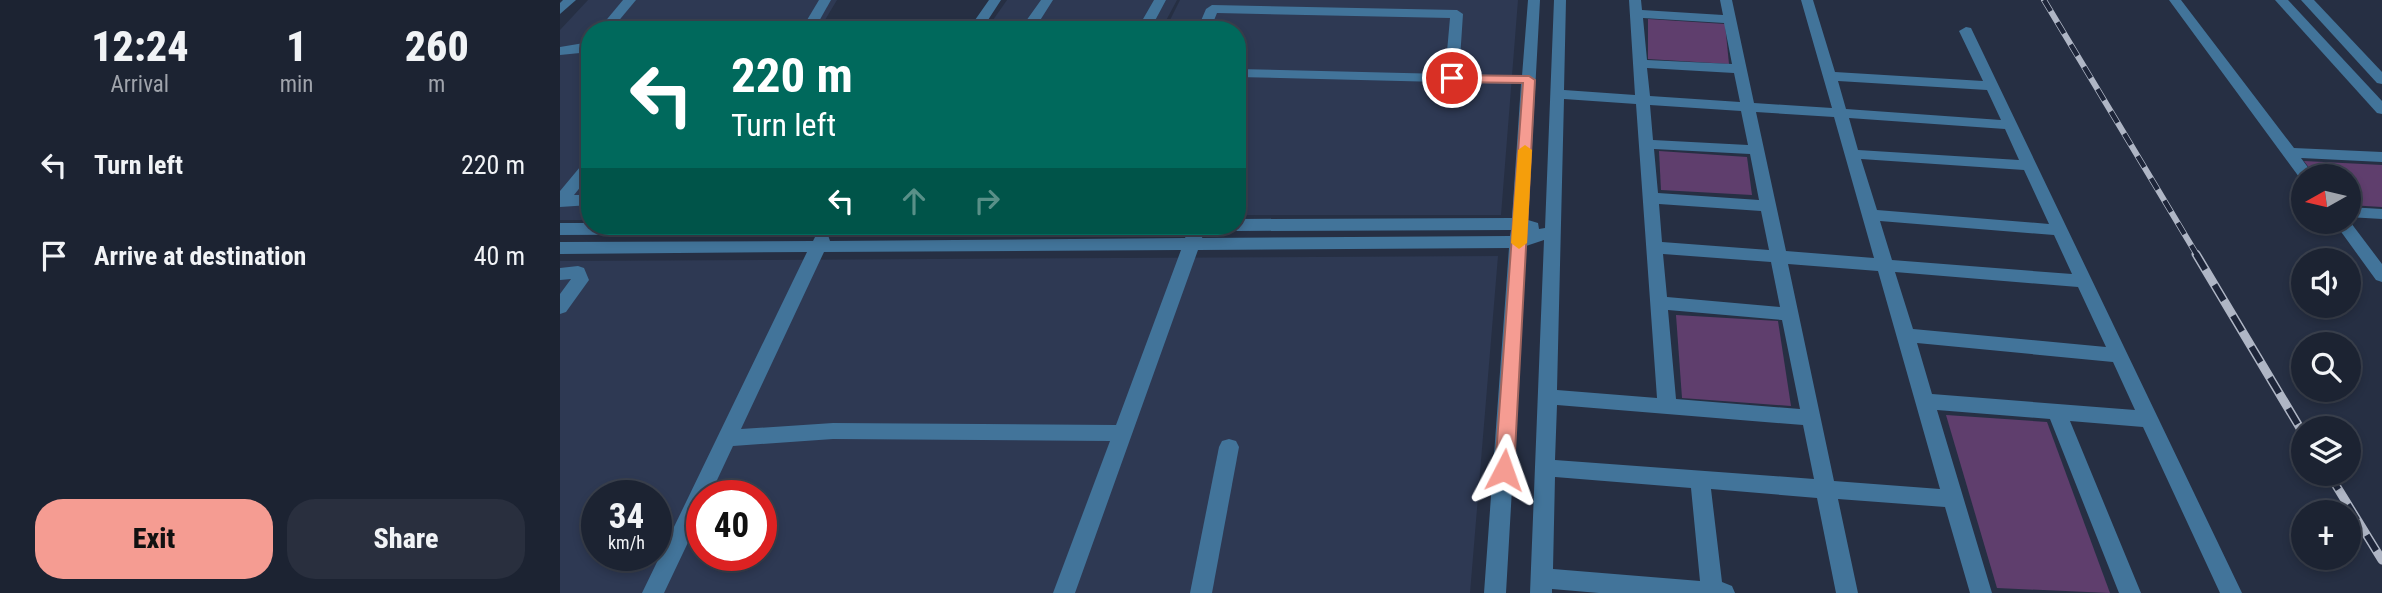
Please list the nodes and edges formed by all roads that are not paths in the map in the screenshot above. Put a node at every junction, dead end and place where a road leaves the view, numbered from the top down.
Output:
1 (570, 0) edge
2 (630, 0) edge
3 (825, 0) edge
4 (995, 0) edge
5 (1047, 0) edge
6 (1160, 0) edge
7 (1534, 0) edge
8 (1560, 0) edge
9 (1727, 0) edge
10 (1807, 0) edge
11 (2175, 0) edge
12 (2281, 0) edge
13 (2307, 0) edge
14 (1635, 7) edge
15 (560, 10) edge
16 (1730, 19) junction
17 (612, 21) edge
18 (812, 21) edge
19 (980, 21) edge
20 (1033, 21) edge
21 (1147, 21) edge
22 (1207, 21) edge
23 (1966, 31) dead end
24 (581, 49) edge
25 (560, 51) edge
26 (1640, 64) junction
27 (1741, 69) junction
28 (1246, 73) edge
29 (1829, 76) junction
30 (1452, 78) junction
31 (1529, 80) junction
32 (2382, 80) edge
33 (1990, 86) junction
34 (1557, 94) junction
35 (1642, 99) junction
36 (1748, 107) junction
37 (2382, 110) edge
38 (1840, 113) junction
39 (2009, 125) junction
40 (1646, 144) junction
41 (1757, 150) junction
42 (2290, 153) junction
43 (1852, 154) junction
44 (2382, 157) edge
45 (2298, 164) edge
46 (2028, 165) junction
47 (581, 175) edge
48 (1650, 198) junction
49 (581, 201) edge
50 (560, 202) edge
51 (1768, 206) junction
52 (2361, 213) edge
53 (2382, 214) edge
54 (1870, 215) junction
55 (1520, 224) junction
56 (1246, 225) edge
57 (560, 229) edge
58 (581, 229) edge
59 (2059, 230) junction
60 (1552, 231) junction
61 (2351, 234) edge
62 (825, 235) edge
63 (1077, 235) edge
64 (1195, 235) edge
65 (1519, 242) junction
66 (1192, 245) junction
67 (1053, 246) junction
68 (816, 247) junction
69 (1654, 247) junction
70 (560, 248) edge
71 (1778, 257) junction
72 (1885, 265) junction
73 (560, 274) edge
74 (2382, 276) edge
75 (2083, 281) junction
76 (1658, 303) junction
77 (560, 307) edge
78 (1790, 314) junction
79 (1906, 335) junction
80 (2118, 355) junction
81 (1547, 397) junction
82 (1925, 401) junction
83 (1667, 407) junction
84 (2057, 412) junction
85 (1811, 418) junction
86 (2148, 419) junction
87 (1123, 433) junction
88 (726, 438) junction
89 (1229, 447) dead end
90 (1545, 468) junction
91 (1700, 480) junction
92 (1826, 490) junction
93 (1954, 499) junction
94 (1541, 586) edge
95 (653, 593) edge
96 (1064, 593) edge
97 (1201, 593) edge
98 (1495, 593) edge
99 (1716, 593) edge
100 (1847, 593) edge
101 (1981, 593) edge
102 (2130, 593) edge
103 (2231, 593) edge

1 - 15 street
2 - 17 street
3 - 18 street
4 - 19 street
5 - 20 street
6 - 21 street
7 - 31 street
8 - 34 street
9 - 16 street
10 - 29 street
11 - 42 street
12 - 37 street
13 - 32 street
14 - 16 street
14 - 26 street
16 - 27 street
22 - 30 street
23 - 33 street
24 - 25 street
26 - 27 street
26 - 35 street
27 - 36 street
28 - 30 street
29 - 33 street
29 - 38 street
30 - 31 street
31 - 55 street
33 - 39 street
34 - 35 street
34 - 60 street
35 - 36 street
35 - 40 street
36 - 38 street
36 - 41 street
38 - 39 street
38 - 43 street
39 - 46 street
40 - 41 street
40 - 48 street
41 - 51 street
42 - 44 street
42 - 45 street
43 - 46 street
43 - 54 street
46 - 59 street
47 - 50 street
48 - 51 street
48 - 69 street
49 - 50 street
51 - 71 street
52 - 53 street
54 - 59 street
54 - 72 street
55 - 56 street
55 - 60 street
55 - 65 street
57 - 58 street
59 - 75 street
60 - 65 street
60 - 81 street
61 - 74 street
62 - 68 street
63 - 67 street
64 - 66 street
65 - 66 street
65 - 98 street
66 - 67 street
66 - 87 street
67 - 68 street
68 - 70 street
68 - 88 street
69 - 71 street
69 - 76 street
71 - 72 street
71 - 78 street
72 - 75 street
72 - 79 street
73 - 77 street
75 - 80 street
76 - 78 street
76 - 83 street
78 - 85 street
79 - 80 street
79 - 82 street
80 - 86 street
81 - 83 street
81 - 90 street
82 - 84 street
82 - 93 street
83 - 85 street
84 - 86 street
84 - 102 street
85 - 92 street
86 - 103 street
87 - 88 street
87 - 96 street
88 - 95 street
89 - 97 street
90 - 91 street
90 - 94 street
91 - 92 street
91 - 99 street
92 - 93 street
92 - 100 street
93 - 101 street
94 - 99 street

